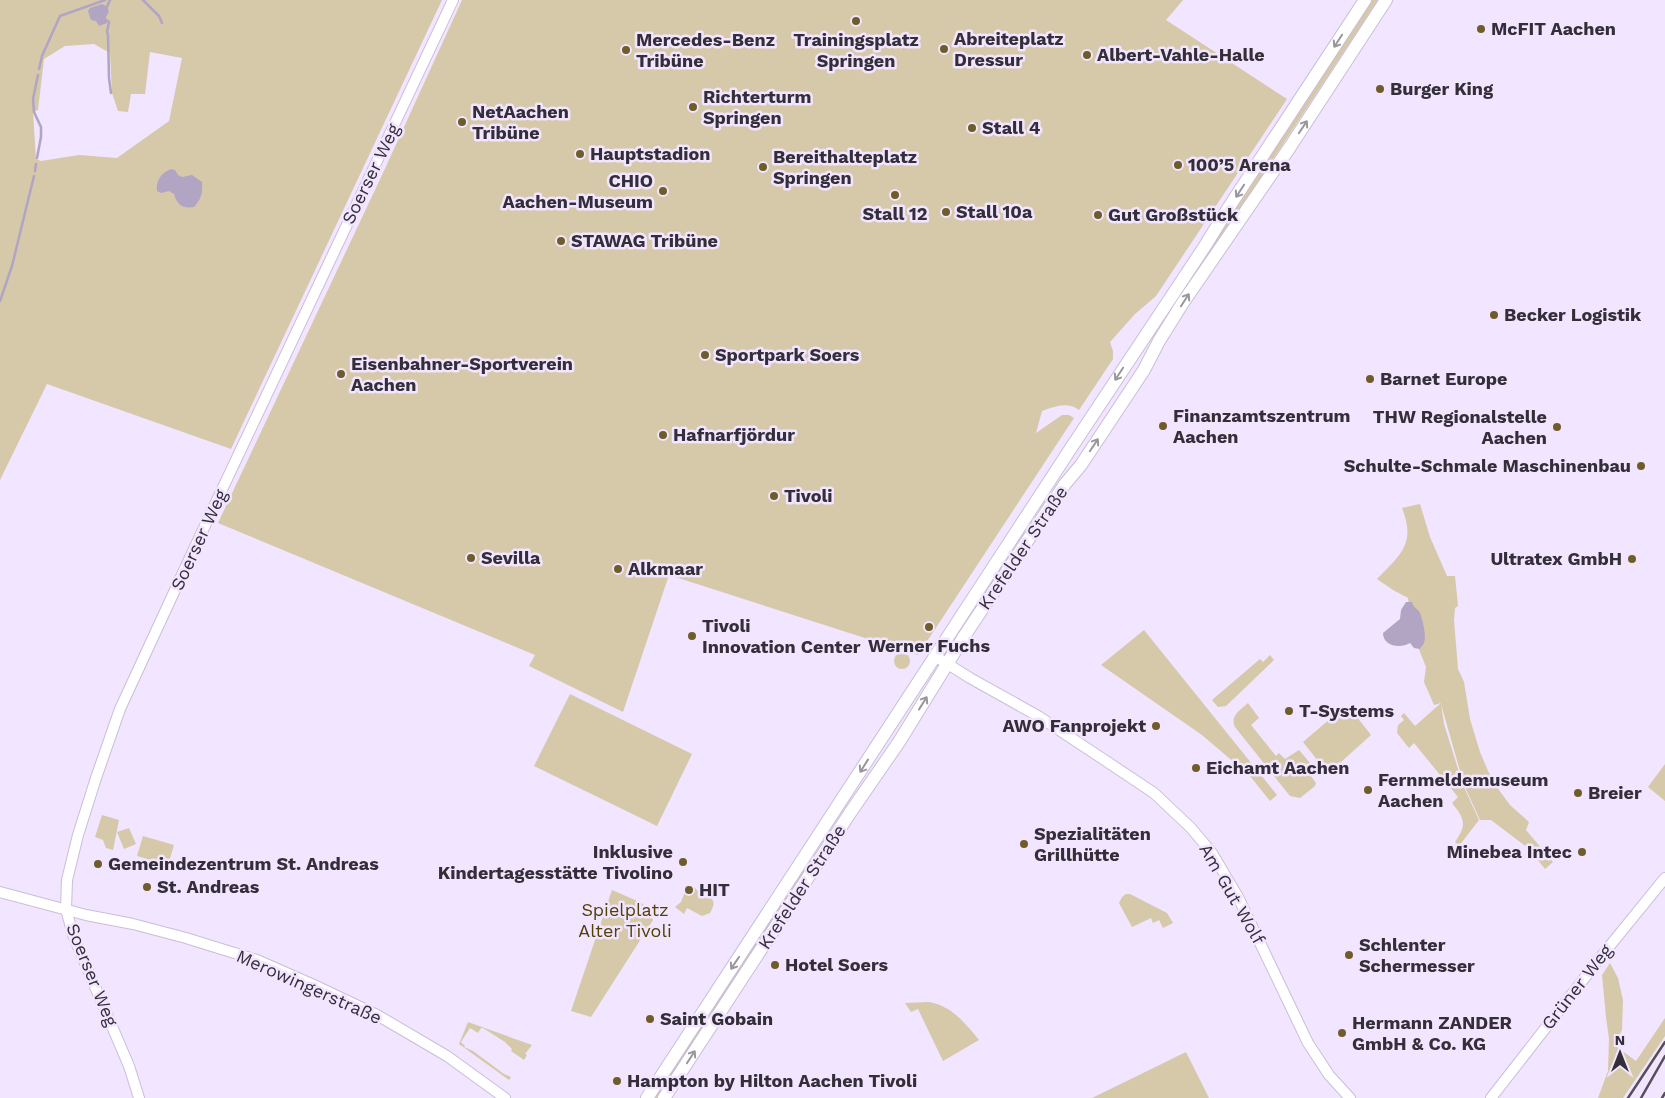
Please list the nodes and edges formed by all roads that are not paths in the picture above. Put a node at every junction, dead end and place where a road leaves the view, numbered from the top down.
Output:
1 (453, 0) edge
2 (1365, 0) edge
3 (1386, 0) edge
4 (935, 656) junction
5 (947, 664) junction
6 (1665, 878) edge
7 (0, 892) edge
8 (66, 909) junction
9 (139, 1098) edge
10 (505, 1098) edge
11 (647, 1098) edge
12 (664, 1098) edge
13 (1350, 1098) edge
14 (1491, 1098) edge

1 - 8 street, Soerser Weg
2 -> 4 main road, Krefelder Straße
5 -> 3 main road, Krefelder Straße
4 - 5 street, Am Gut Wolf
4 -> 11 main road, Krefelder Straße
12 -> 5 main road, Krefelder Straße
5 - 13 street, Am Gut Wolf
6 - 14 street, Grüner Weg
7 - 8 street, Merowingerstraße
8 - 9 street, Soerser Weg
8 - 10 street, Merowingerstraße

